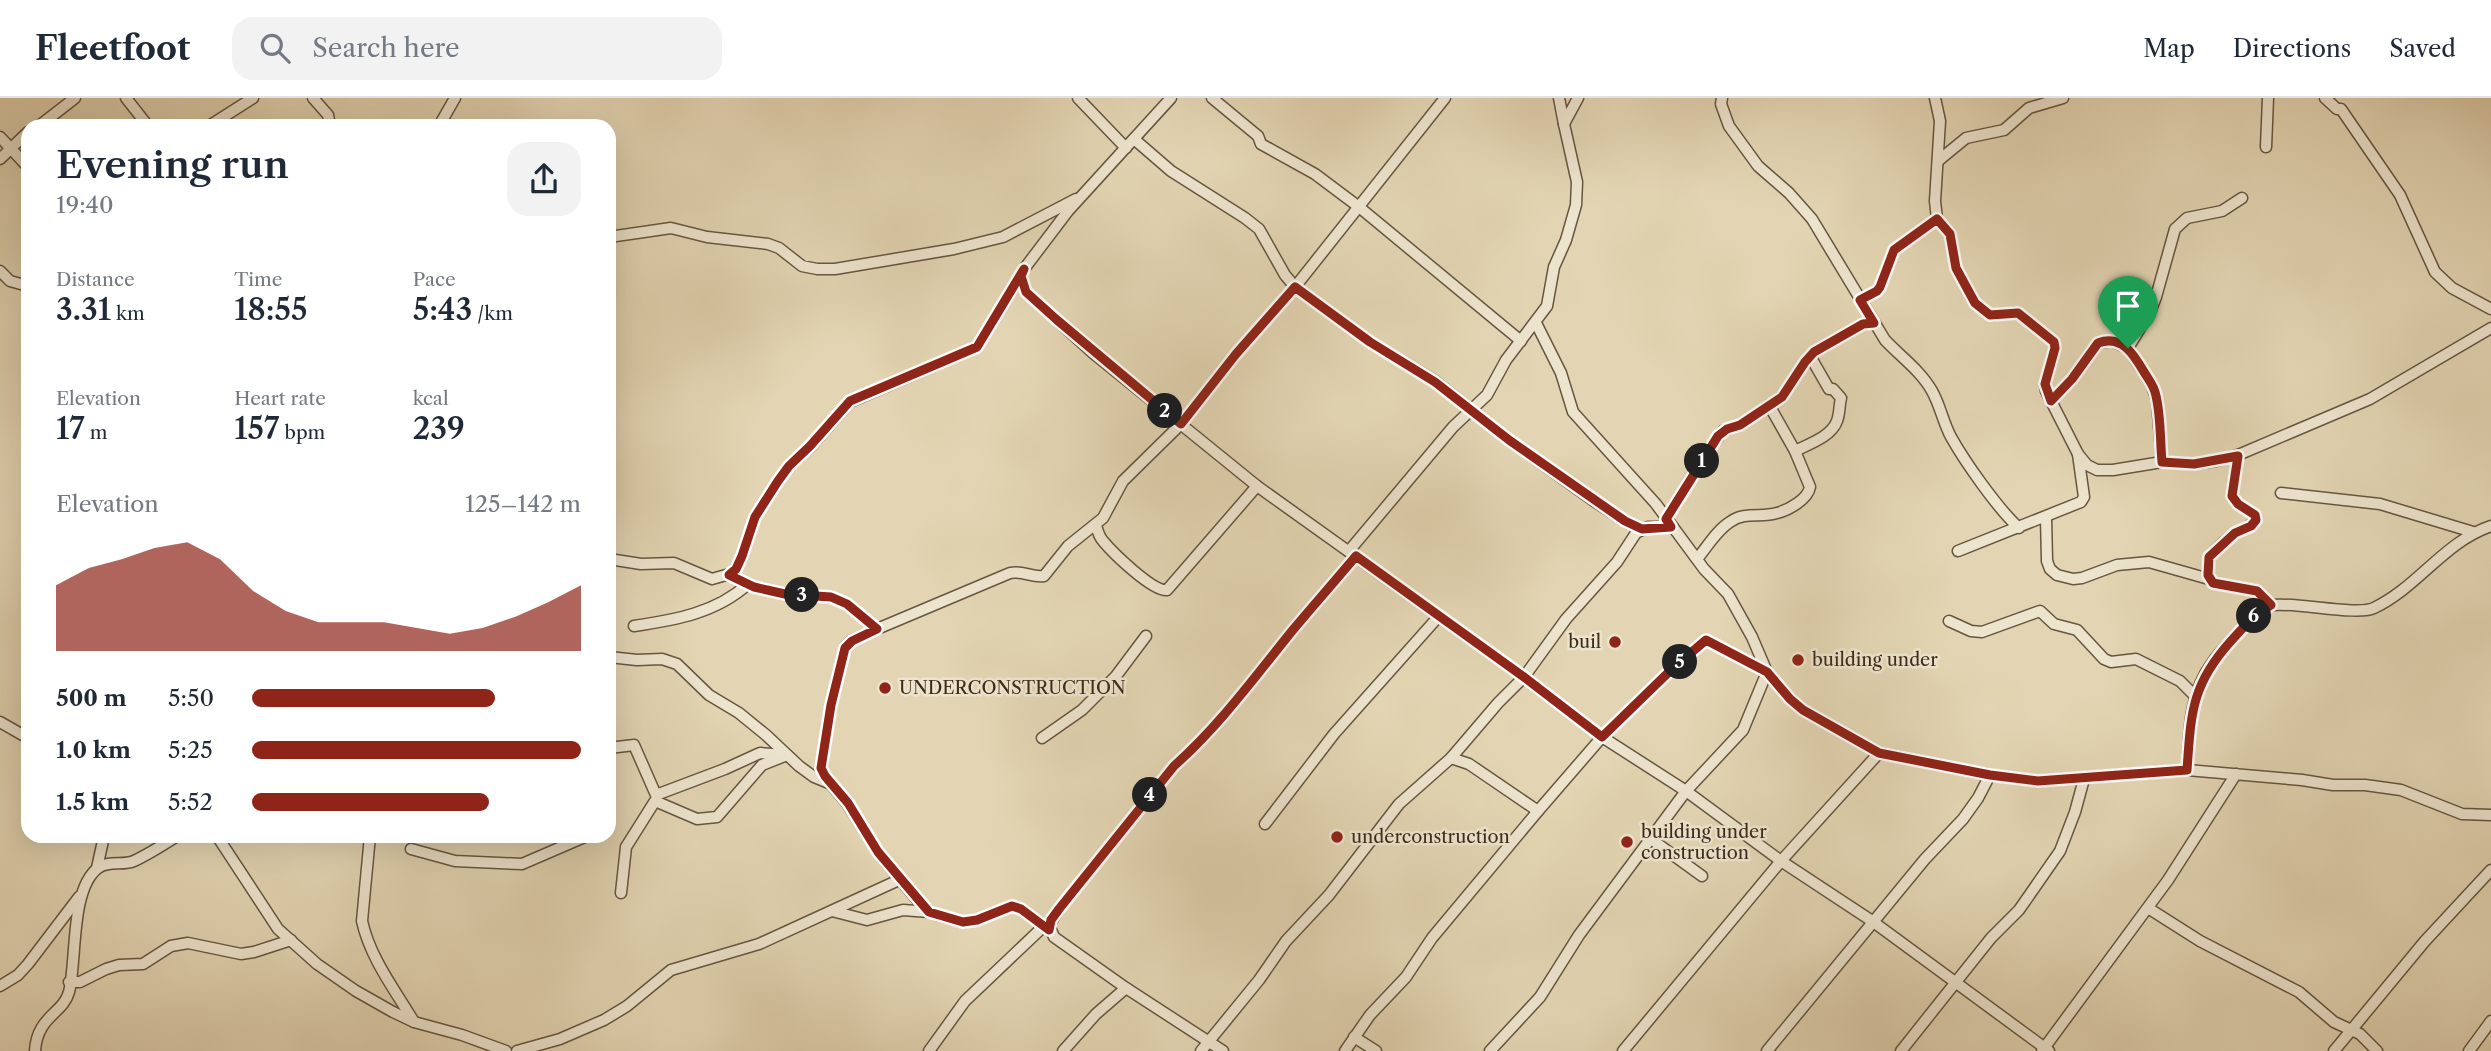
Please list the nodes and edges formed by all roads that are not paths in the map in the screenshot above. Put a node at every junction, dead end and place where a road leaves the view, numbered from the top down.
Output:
1 (75, 98) edge
2 (126, 98) edge
3 (253, 98) edge
4 (313, 98) edge
5 (455, 98) edge
6 (1078, 98) edge
7 (1171, 98) edge
8 (1212, 98) edge
9 (1445, 98) edge
10 (1559, 98) edge
11 (1578, 98) edge
12 (1722, 98) edge
13 (1935, 98) edge
14 (2063, 98) edge
15 (2268, 98) edge
16 (2325, 98) edge
17 (48, 119) edge
18 (142, 119) edge
19 (220, 119) edge
20 (329, 119) edge
21 (443, 119) edge
22 (1563, 124) junction
23 (0, 137) edge
24 (21, 139) edge
25 (1134, 139) junction
26 (2266, 147) dead end
27 (1126, 148) junction
28 (11, 149) junction
29 (0, 159) edge
30 (21, 160) edge
31 (1938, 161) junction
32 (1082, 196) junction
33 (2242, 198) dead end
34 (1359, 207) junction
35 (1937, 219) junction
36 (616, 236) edge
37 (1024, 269) junction
38 (0, 271) edge
39 (21, 284) edge
40 (1295, 287) junction
41 (1860, 300) junction
42 (2491, 309) edge
43 (1536, 323) junction
44 (1874, 323) junction
45 (2491, 328) edge
46 (1521, 341) junction
47 (2128, 348) junction
48 (1810, 356) junction
49 (2051, 401) junction
50 (1769, 405) junction
51 (1471, 411) junction
52 (1181, 424) junction
53 (1795, 451) junction
54 (2078, 454) junction
55 (2238, 456) junction
56 (2162, 462) junction
57 (1256, 486) junction
58 (2281, 493) dead end
59 (2046, 517) junction
60 (1669, 523) junction
61 (1096, 526) junction
62 (2491, 526) edge
63 (2019, 528) junction
64 (1642, 529) junction
65 (2473, 532) junction
66 (1958, 551) dead end
67 (1352, 554) junction
68 (1698, 559) junction
69 (616, 560) edge
70 (729, 575) junction
71 (2209, 579) junction
72 (748, 584) junction
73 (2271, 605) junction
74 (1439, 616) junction
75 (1949, 621) dead end
76 (634, 626) dead end
77 (877, 629) junction
78 (1146, 636) dead end
79 (616, 658) edge
80 (1767, 672) junction
81 (1524, 677) junction
82 (2196, 697) junction
83 (0, 722) edge
84 (21, 734) edge
85 (1602, 737) junction
86 (1042, 738) dead end
87 (616, 747) edge
88 (1879, 753) junction
89 (787, 755) junction
90 (1451, 758) junction
91 (2187, 770) junction
92 (1990, 775) junction
93 (2235, 775) junction
94 (2084, 779) junction
95 (833, 786) junction
96 (1686, 792) junction
97 (1538, 811) junction
98 (2491, 815) edge
99 (1265, 824) dead end
100 (1651, 839) junction
101 (102, 843) edge
102 (165, 843) edge
103 (221, 843) edge
104 (369, 843) edge
105 (571, 843) edge
106 (411, 849) dead end
107 (1781, 861) junction
108 (97, 868) junction
109 (2491, 870) edge
110 (1702, 876) dead end
111 (901, 879) junction
112 (83, 888) junction
113 (621, 894) dead end
114 (2148, 908) junction
115 (832, 911) junction
116 (929, 912) junction
117 (1872, 921) junction
118 (1047, 928) junction
119 (291, 940) junction
120 (69, 982) junction
121 (1955, 984) junction
122 (0, 986) edge
123 (1126, 988) junction
124 (414, 1022) junction
125 (2489, 1026) edge
126 (2351, 1030) junction
127 (1354, 1037) junction
128 (560, 1039) junction
129 (1210, 1042) junction
130 (2045, 1050) edge
131 (35, 1051) edge
132 (506, 1051) edge
133 (517, 1051) edge
134 (561, 1051) edge
135 (929, 1051) edge
136 (1063, 1051) edge
137 (1201, 1051) edge
138 (1223, 1051) edge
139 (1345, 1051) edge
140 (1376, 1051) edge
141 (1490, 1051) edge
142 (1623, 1051) edge
143 (1767, 1051) edge
144 (1901, 1051) edge
145 (2334, 1051) edge
146 (2377, 1051) edge
147 (2469, 1051) edge

1 - 17 street
2 - 18 street
3 - 19 street
4 - 20 street
5 - 21 street
6 - 27 street
7 - 25 street
8 - 34 street
9 - 34 street
10 - 22 street
11 - 22 street
12 - 41 street
13 - 31 street
14 - 31 street
15 - 26 street
16 - 42 street
22 - 43 street
23 - 28 street
24 - 28 street
25 - 27 street
25 - 40 street
27 - 32 street
28 - 29 street
28 - 30 street
31 - 35 street
32 - 36 street
32 - 37 street
33 - 47 street
34 - 40 street
34 - 46 street
35 - 41 street
35 - 49 street
37 - 52 street
37 - 70 street
38 - 39 street
40 - 51 street
40 - 52 street
41 - 44 street
43 - 46 street
43 - 60 street
44 - 48 street
44 - 63 street
45 - 55 street
46 - 51 street
47 - 49 street
47 - 56 street
48 - 50 street
48 - 53 street
49 - 54 street
50 - 53 street
50 - 60 street
51 - 64 street
51 - 67 street
52 - 57 street
52 - 61 street
53 - 68 street
54 - 56 street
54 - 59 street
55 - 56 street
55 - 71 street
57 - 61 street
57 - 67 street
58 - 65 street
59 - 63 street
59 - 71 street
60 - 64 street
60 - 68 street
61 - 77 street
62 - 65 street
63 - 66 street
64 - 81 street
65 - 73 street
67 - 74 street
67 - 118 street
68 - 80 street
69 - 70 street
70 - 72 street
71 - 73 street
72 - 76 street
72 - 77 street
73 - 82 street
74 - 81 street
74 - 99 street
75 - 82 street
77 - 95 street
78 - 86 street
79 - 89 street
80 - 85 street
80 - 88 street
80 - 96 street
81 - 85 street
81 - 90 street
82 - 91 street
83 - 84 street
85 - 96 street
85 - 97 street
87 - 89 street
88 - 92 street
88 - 107 street
89 - 95 street
89 - 113 street
90 - 97 street
90 - 129 street
91 - 93 street
91 - 94 street
92 - 94 street
92 - 117 street
93 - 98 street
93 - 114 street
94 - 121 street
95 - 111 street
96 - 100 street
96 - 107 street
97 - 127 street
100 - 110 street
100 - 141 street
101 - 108 street
102 - 108 street
103 - 119 street
104 - 124 street
105 - 106 street
107 - 117 street
107 - 142 street
108 - 112 street
109 - 126 street
111 - 115 street
111 - 116 street
112 - 120 street
112 - 122 street
114 - 126 street
114 - 130 street
115 - 116 street
115 - 128 street
116 - 118 street
117 - 121 street
117 - 143 street
118 - 123 street
118 - 135 street
119 - 120 street
119 - 124 street
120 - 131 street
121 - 130 street
121 - 144 street
123 - 129 street
123 - 136 street
124 - 132 street
125 - 147 street
126 - 145 street
126 - 146 street
127 - 139 street
127 - 140 street
128 - 133 street
128 - 134 street
129 - 137 street
129 - 138 street

